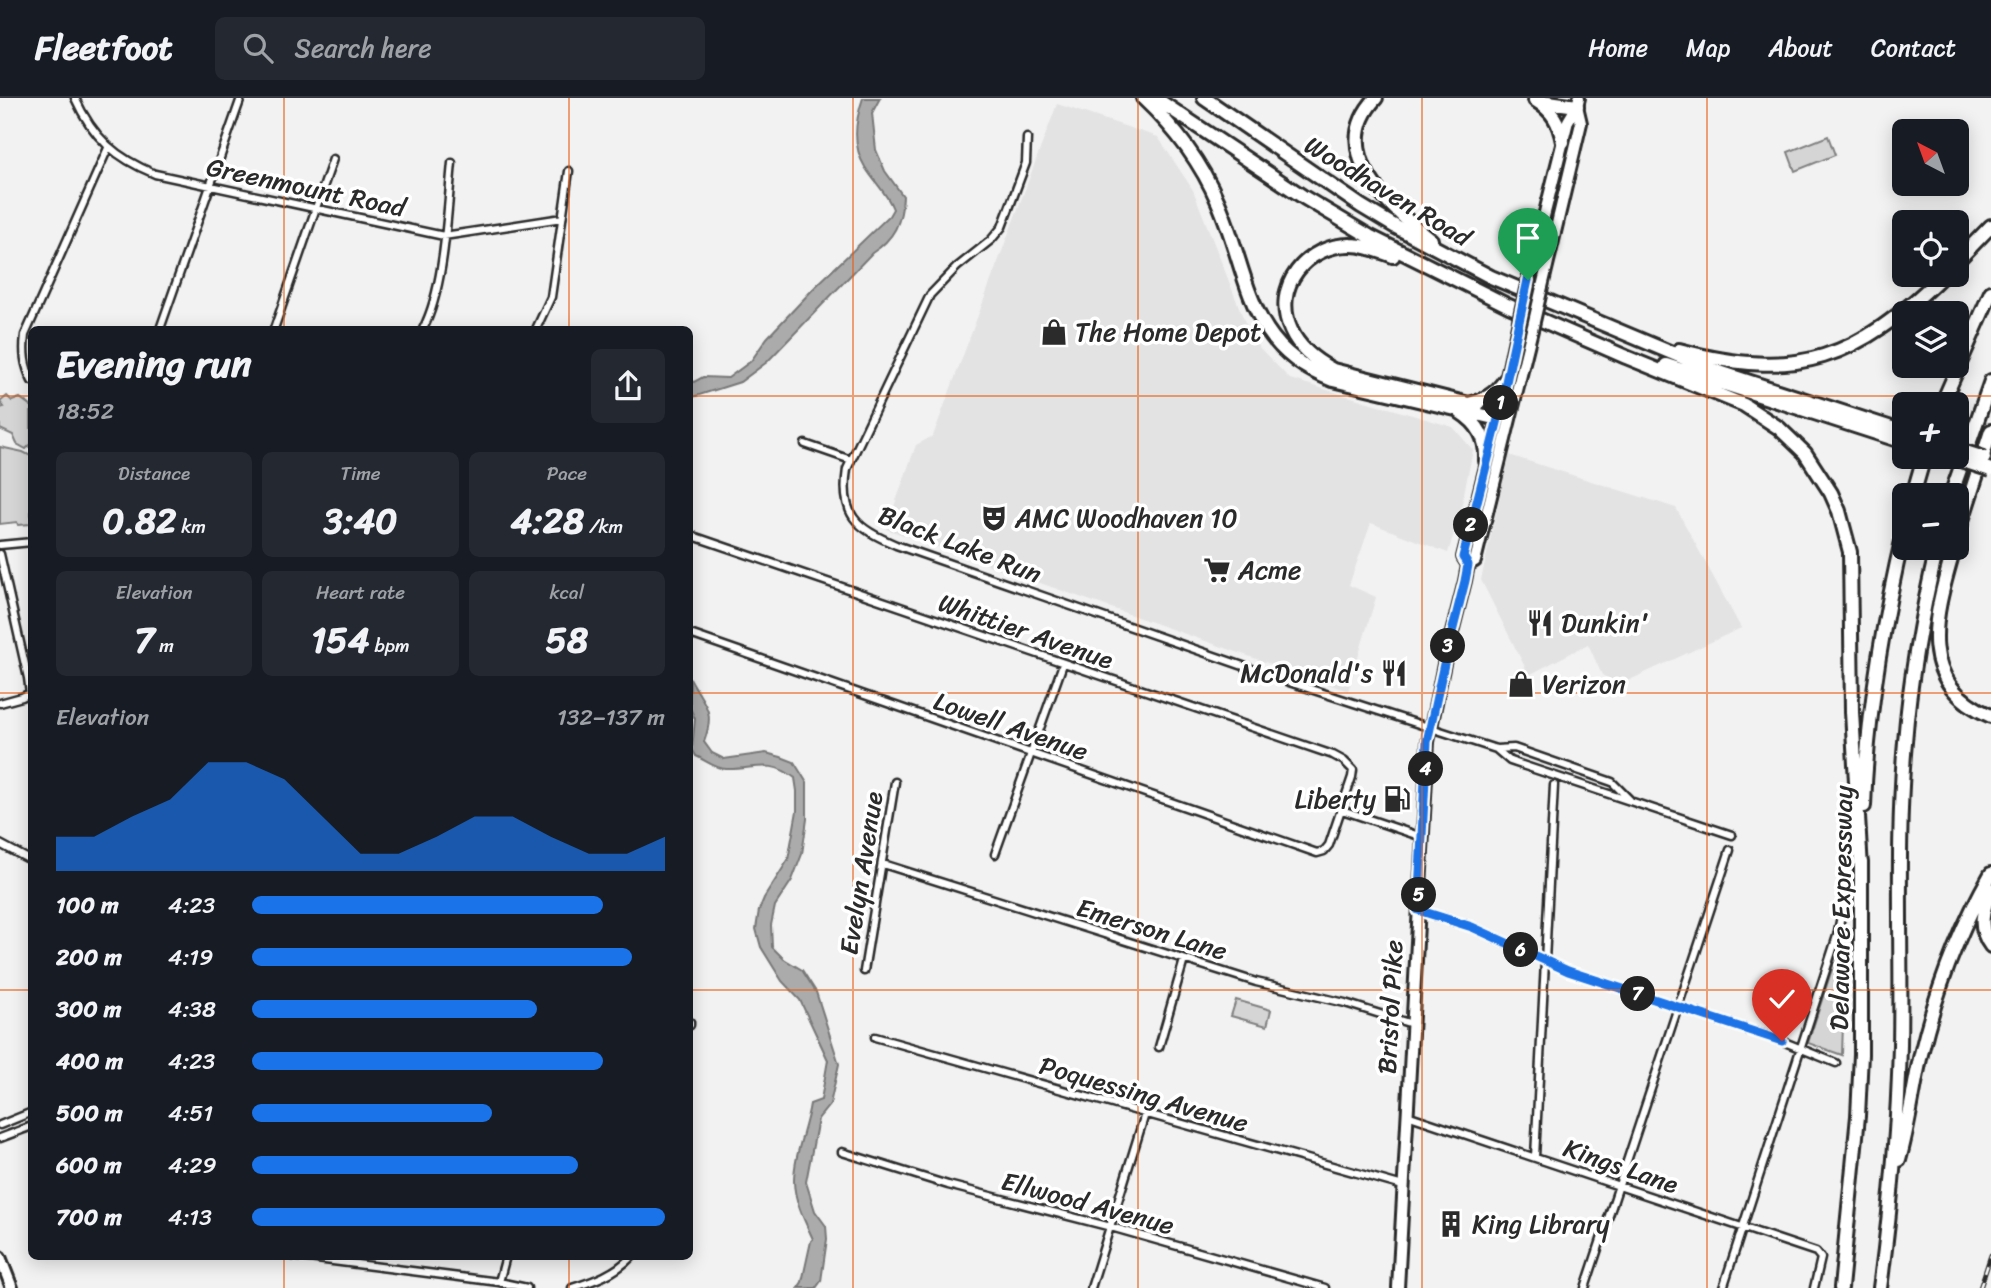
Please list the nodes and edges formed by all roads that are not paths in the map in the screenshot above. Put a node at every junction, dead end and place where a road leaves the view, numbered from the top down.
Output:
1 (75, 98) edge
2 (241, 98) edge
3 (1136, 98) edge
4 (1143, 98) edge
5 (1155, 98) edge
6 (1204, 98) edge
7 (1376, 98) edge
8 (1557, 98) edge
9 (1531, 99) edge
10 (1578, 102) edge
11 (1027, 138) dead end
12 (1563, 142) junction
13 (108, 148) junction
14 (333, 159) dead end
15 (452, 163) dead end
16 (569, 171) dead end
17 (1203, 172) junction
18 (211, 187) junction
19 (316, 209) junction
20 (562, 218) junction
21 (1991, 226) edge
22 (444, 236) junction
23 (1969, 249) edge
24 (1457, 260) junction
25 (1449, 276) junction
26 (1930, 287) edge
27 (1991, 292) edge
28 (29, 326) edge
29 (161, 326) edge
30 (275, 326) edge
31 (425, 326) edge
32 (537, 326) edge
33 (28, 328) edge
34 (1572, 334) junction
35 (1637, 337) junction
36 (28, 370) edge
37 (1505, 380) junction
38 (1991, 381) edge
39 (1947, 392) edge
40 (1464, 408) junction
41 (1503, 416) junction
42 (1991, 431) edge
43 (1892, 432) edge
44 (1892, 433) edge
45 (805, 444) dead end
46 (1969, 453) edge
47 (851, 460) junction
48 (1486, 461) junction
49 (1991, 461) edge
50 (1969, 463) edge
51 (1991, 470) edge
52 (1955, 483) edge
53 (1969, 499) edge
54 (693, 536) edge
55 (28, 542) edge
56 (0, 545) edge
57 (0, 554) edge
58 (1898, 560) edge
59 (1934, 560) edge
60 (1951, 560) edge
61 (1468, 565) junction
62 (693, 635) edge
63 (1063, 664) junction
64 (28, 678) edge
65 (28, 694) edge
66 (0, 703) edge
67 (1991, 716) edge
68 (1430, 727) junction
69 (1496, 749) junction
70 (1031, 754) junction
71 (895, 782) dead end
72 (1553, 785) dead end
73 (1630, 800) junction
74 (1342, 810) junction
75 (1732, 835) dead end
76 (1422, 837) junction
77 (0, 844) edge
78 (1730, 850) dead end
79 (995, 854) dead end
80 (28, 859) edge
81 (883, 864) junction
82 (1861, 869) junction
83 (1991, 874) edge
84 (1991, 889) edge
85 (1418, 910) junction
86 (1841, 916) dead end
87 (1991, 946) edge
88 (1184, 960) junction
89 (1545, 962) junction
90 (864, 971) dead end
91 (1678, 1006) junction
92 (1412, 1024) junction
93 (875, 1037) dead end
94 (1159, 1046) dead end
95 (1801, 1048) junction
96 (1836, 1063) dead end
97 (28, 1114) edge
98 (1145, 1114) junction
99 (1407, 1115) junction
100 (0, 1125) edge
101 (28, 1128) edge
102 (0, 1138) edge
103 (842, 1152) dead end
104 (1535, 1157) junction
105 (1894, 1177) junction
106 (1404, 1186) junction
107 (1619, 1186) junction
108 (1111, 1227) junction
109 (1743, 1227) junction
110 (0, 1257) edge
111 (322, 1260) edge
112 (367, 1260) edge
113 (505, 1260) edge
114 (628, 1260) edge
115 (366, 1266) junction
116 (499, 1282) junction
117 (12, 1288) edge
118 (527, 1288) edge
119 (572, 1288) edge
120 (1091, 1288) edge
121 (1325, 1288) edge
122 (1398, 1288) edge
123 (1585, 1288) edge
124 (1723, 1288) edge
125 (1814, 1288) edge
126 (1841, 1288) edge
127 (1880, 1288) edge

1 - 13 street, Greenmount Road
2 - 18 street
3 - 17 highway
4 - 17 highway
5 - 25 highway, Woodhaven Road
6 - 24 highway, Woodhaven Road
7 - 24 highway
8 - 10 highway
9 - 10 highway
9 - 12 highway
10 - 12 main road, Bristol Pike
10 - 41 main road, Bristol Pike, bridge
11 - 47 street, Black Lake Run
12 - 37 main road, Bristol Pike, bridge
13 - 18 street, Greenmount Road
13 - 28 street
14 - 19 street
15 - 22 street
16 - 20 street
17 - 40 highway
18 - 19 street, Greenmount Road
18 - 29 street
19 - 22 street, Greenmount Road
19 - 30 street
20 - 22 street, Greenmount Road
20 - 32 street
21 - 23 highway
22 - 31 street
24 - 35 highway, Woodhaven Road
25 - 34 highway, Woodhaven Road
25 - 40 highway
26 - 35 highway
27 - 39 highway
33 - 36 street
34 - 44 highway
34 - 82 highway
35 - 43 highway
37 - 40 highway
37 - 41 main road, Bristol Pike
38 - 52 highway
40 - 41 highway
40 - 48 highway
41 - 48 main road, Bristol Pike
41 - 61 main road, Bristol Pike
42 - 53 highway
45 - 47 street
46 - 49 highway, bridge
47 - 68 street, Black Lake Run
48 - 61 main road, Bristol Pike
50 - 51 highway, bridge
54 - 63 street, Whittier Avenue
55 - 56 street
57 - 64 street
58 - 82 highway, Delaware Expressway
59 - 105 highway
60 - 67 highway
61 - 68 main road, Bristol Pike
62 - 70 street, Lowell Avenue
63 - 70 street
63 - 74 street, Whittier Avenue
65 - 66 street
68 - 69 street, Black Lake Run
68 - 76 main road, Bristol Pike
69 - 73 street
69 - 73 street
70 - 74 street, Lowell Avenue
70 - 79 street
71 - 81 street, Evelyn Avenue
72 - 89 street
73 - 75 street
74 - 76 street
76 - 85 main road, Bristol Pike
77 - 80 street
78 - 91 street
81 - 88 street, Emerson Lane
81 - 90 street, Evelyn Avenue
82 - 126 highway, Delaware Expressway
83 - 105 highway
84 - 87 highway
85 - 89 street
85 - 92 main road, Bristol Pike
86 - 95 street
88 - 92 street, Emerson Lane
88 - 94 street
89 - 91 street
89 - 104 street
91 - 95 street
91 - 107 street
92 - 99 main road, Bristol Pike
93 - 98 street, Poquessing Avenue
95 - 96 street
95 - 109 street
97 - 100 street
98 - 106 street, Poquessing Avenue
98 - 108 street
99 - 104 street, Kings Lane
99 - 106 main road, Bristol Pike
101 - 102 street
103 - 108 street, Ellwood Avenue
104 - 107 street, Kings Lane
105 - 127 highway
106 - 122 main road, Bristol Pike
107 - 109 street, Kings Lane
107 - 123 street
108 - 120 street
108 - 121 street, Ellwood Avenue
109 - 124 street
109 - 125 street, Kings Lane
110 - 117 main road
111 - 115 street
112 - 115 street
113 - 116 street
114 - 119 street
115 - 116 street
116 - 118 street

